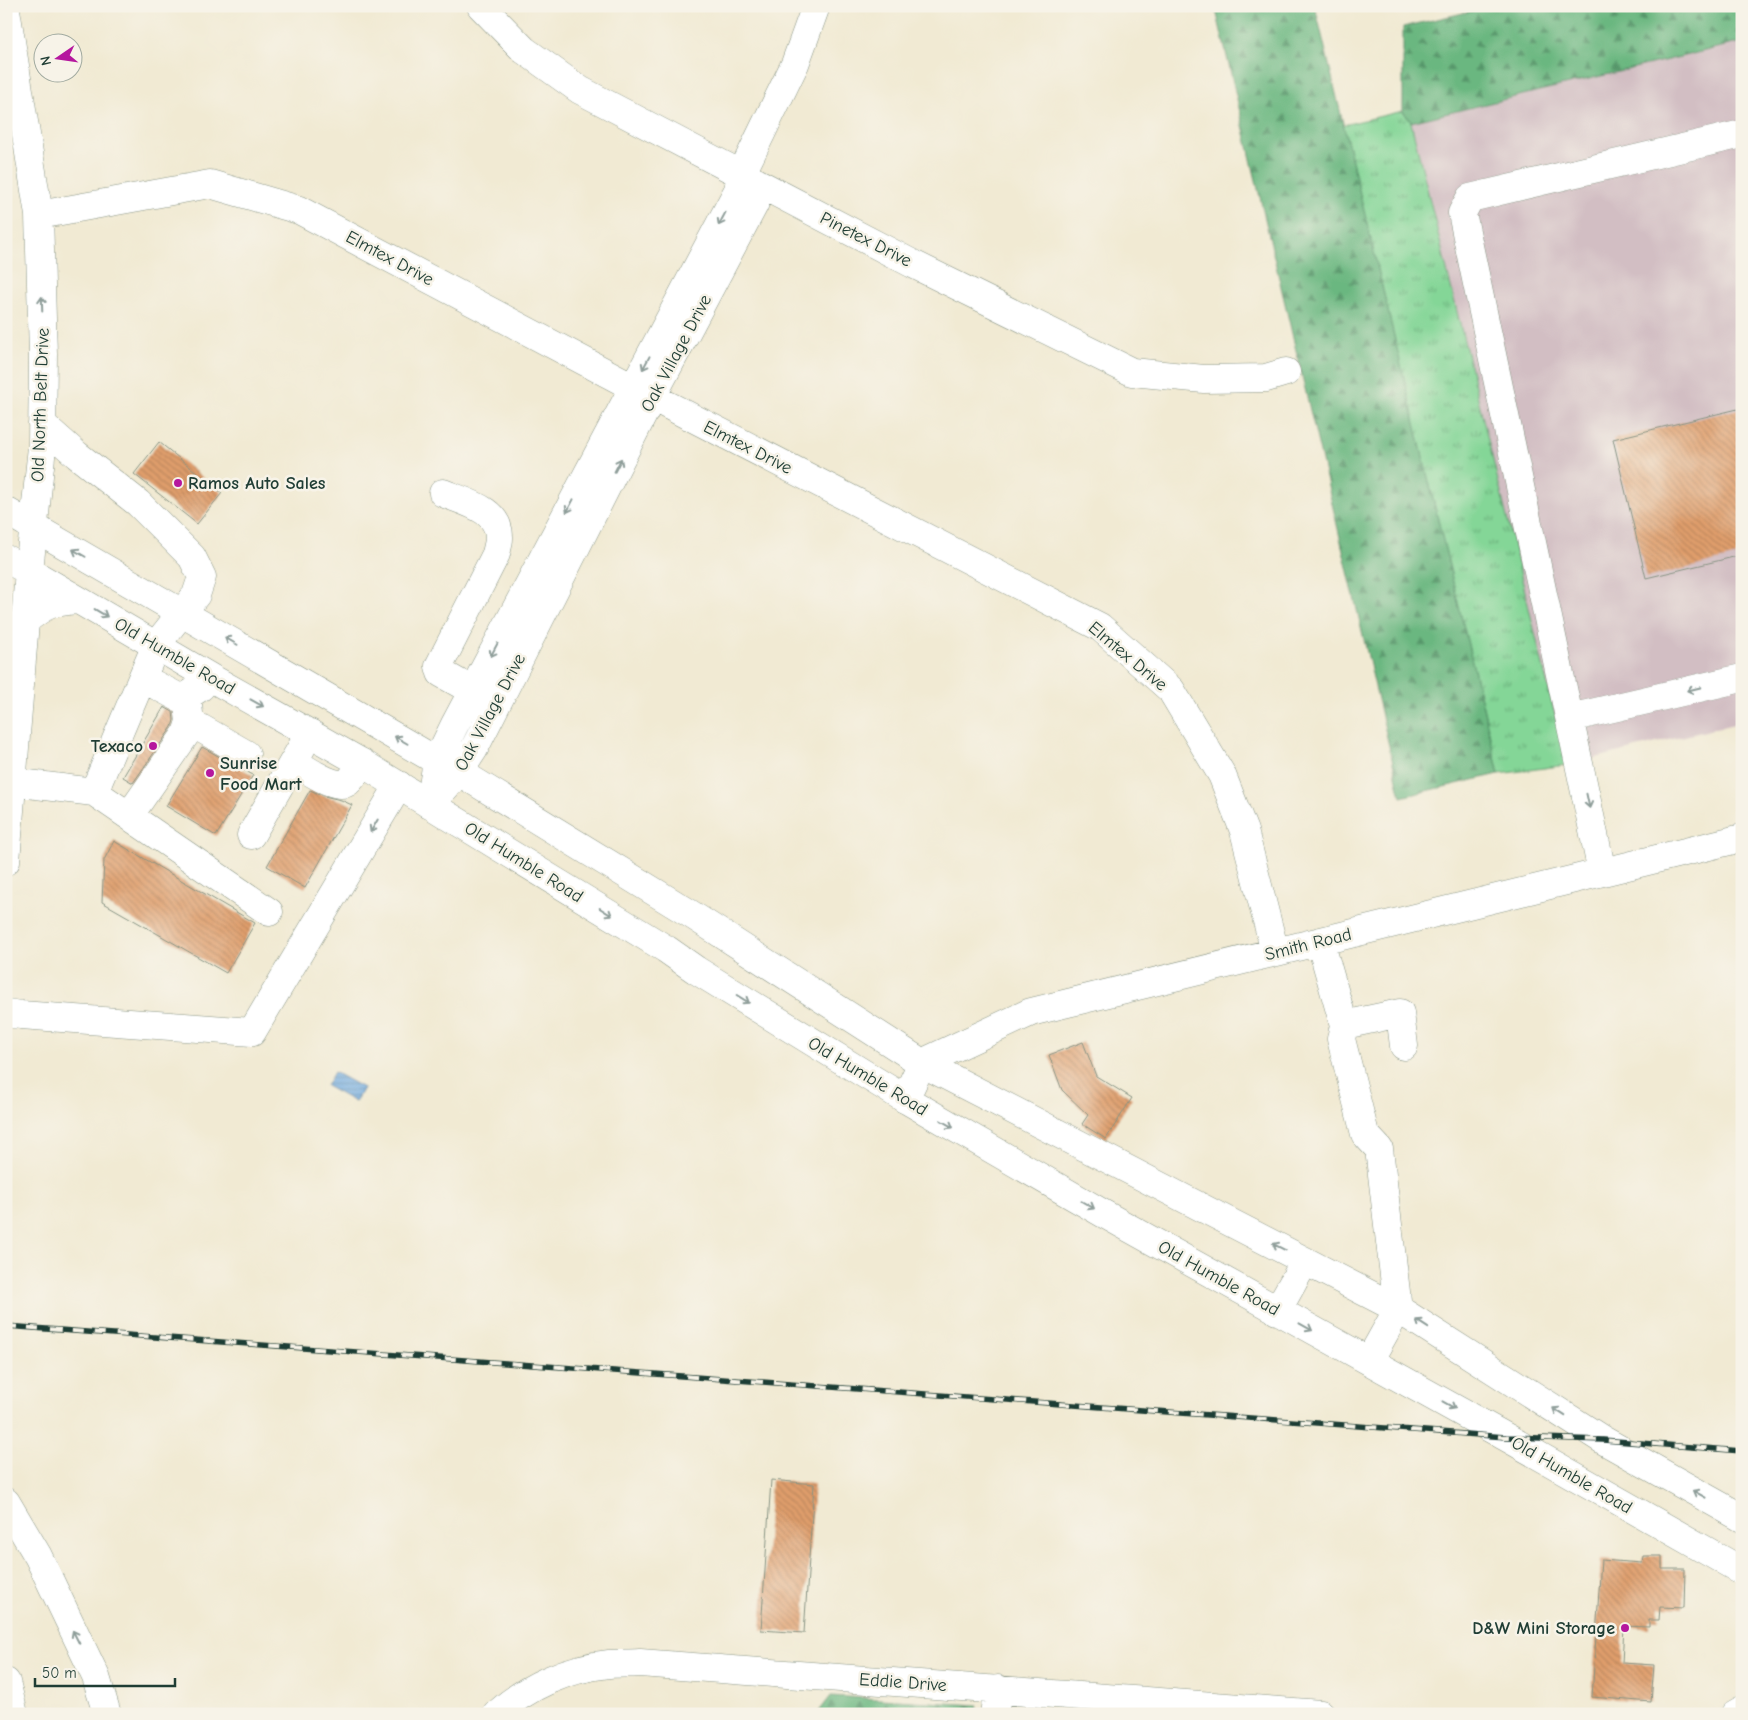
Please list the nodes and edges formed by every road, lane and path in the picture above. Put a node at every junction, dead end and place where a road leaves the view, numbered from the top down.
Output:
1 (482, 6) edge
2 (816, 6) edge
3 (6, 10) edge
4 (1742, 134) edge
5 (741, 175) junction
6 (39, 215) junction
7 (1286, 372) dead end
8 (643, 392) junction
9 (42, 424) junction
10 (444, 493) dead end
11 (6, 511) edge
12 (34, 527) junction
13 (490, 564) junction
14 (18, 565) edge
15 (540, 589) junction
16 (78, 600) junction
17 (182, 612) junction
18 (25, 621) junction
19 (156, 645) junction
20 (142, 678) junction
21 (1742, 678) edge
22 (213, 679) junction
23 (472, 691) junction
24 (189, 709) junction
25 (1570, 718) junction
26 (310, 733) junction
27 (246, 754) dead end
28 (294, 762) junction
29 (362, 763) junction
30 (448, 767) junction
31 (12, 782) junction
32 (399, 785) junction
33 (94, 792) junction
34 (430, 804) junction
35 (128, 816) junction
36 (251, 835) dead end
37 (1742, 838) edge
38 (6, 861) edge
39 (1602, 872) junction
40 (269, 912) dead end
41 (689, 914) junction
42 (1320, 941) junction
43 (666, 949) junction
44 (1275, 952) junction
45 (6, 1013) edge
46 (1344, 1025) junction
47 (1404, 1046) dead end
48 (922, 1063) junction
49 (905, 1100) junction
50 (1305, 1260) junction
51 (1398, 1309) junction
52 (1277, 1310) junction
53 (1369, 1361) junction
54 (6, 1502) edge
55 (1742, 1518) edge
56 (1742, 1572) edge
57 (996, 1701) edge
58 (1742, 1710) edge
59 (108, 1714) edge
60 (497, 1714) edge
61 (1321, 1714) edge
62 (1735, 1714) edge

1 - 5 street, Pinetex Drive
2 - 5 street
3 - 6 street, Old North Belt Drive
4 - 25 street
5 - 7 street, Pinetex Drive
5 - 8 street, Oak Village Drive
6 - 8 street, Elmtex Drive
9 -> 6 street, Old North Belt Drive
8 - 15 street, Oak Village Drive
8 - 44 street, Elmtex Drive
9 - 12 street, Old North Belt Drive
9 - 17 street
10 - 13 street
11 - 12 street
12 - 14 street, Old North Belt Drive
17 -> 12 street
13 - 15 street
13 - 23 street
14 - 16 street, Old Humble Road
14 - 18 street, Old North Belt Drive
15 -> 23 street, Oak Village Drive
15 - 30 street, Oak Village Drive
16 - 18 street
16 -> 19 street, Old Humble Road
17 - 19 street
30 -> 17 street
18 - 31 street, Old North Belt Drive
19 - 20 street
19 - 22 street, Old Humble Road
20 - 24 street
20 - 33 street
21 -> 25 street
22 - 24 street
22 -> 26 street, Old Humble Road
23 - 30 street, Oak Village Drive
24 - 27 street
24 - 35 street
25 -> 39 street
26 - 28 street
26 - 29 street, Old Humble Road
28 - 29 street
28 - 36 street
29 - 32 street, Old Humble Road
30 - 34 street, Oak Village Drive
30 - 41 street
31 - 33 street
31 - 38 street, Old North Belt Drive
32 - 34 street, Old Humble Road
32 -> 45 street
33 - 35 street
34 -> 43 street, Old Humble Road
35 - 40 street
37 - 39 street, Smith Road
39 - 42 street, Smith Road
41 - 43 street
41 - 48 street
42 - 44 street, Smith Road
42 - 46 street
43 -> 49 street, Old Humble Road
44 - 48 street, Smith Road
46 - 47 street
46 - 51 street
48 - 49 street
50 -> 48 street
49 -> 52 street, Old Humble Road
50 - 51 street
50 - 52 street
51 - 53 street
55 -> 51 street
52 -> 53 street, Old Humble Road
53 -> 56 street, Old Humble Road
59 -> 54 street
57 - 60 street, Eddie Drive
57 - 61 street, Eddie Drive
58 - 62 street

